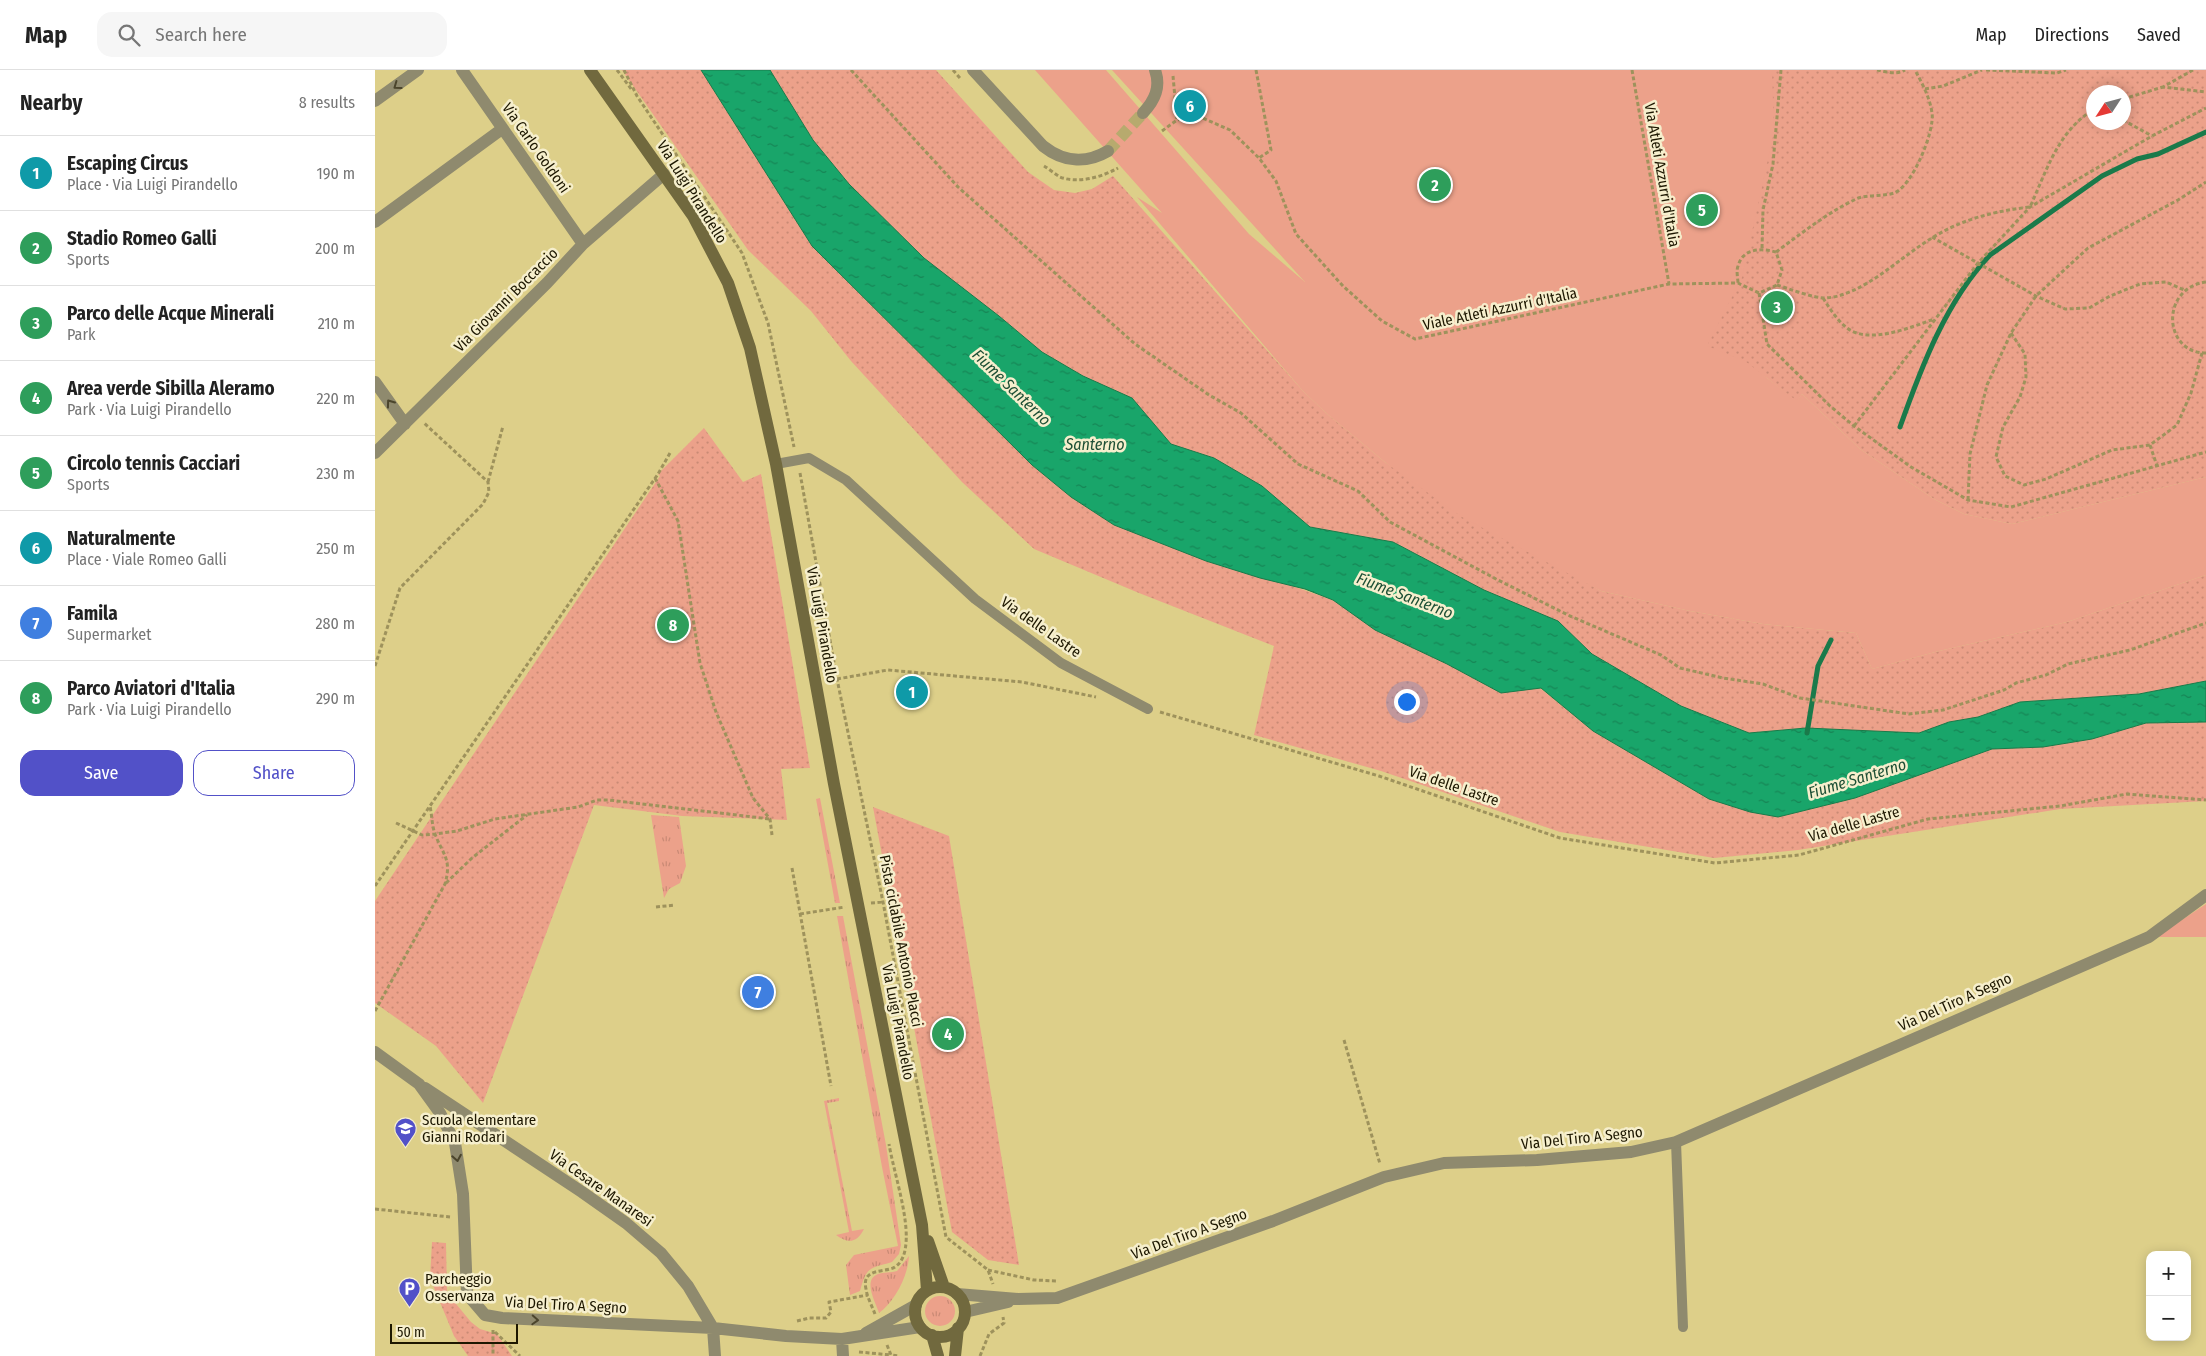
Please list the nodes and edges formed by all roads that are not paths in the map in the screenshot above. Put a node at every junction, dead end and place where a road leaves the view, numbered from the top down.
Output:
1 (418, 70) edge
2 (462, 70) edge
3 (590, 70) edge
4 (973, 70) edge
5 (1155, 70) edge
6 (375, 101) edge
7 (1143, 113) tunnel mouth
8 (502, 129) junction
9 (1109, 151) tunnel mouth
10 (664, 174) junction
11 (375, 222) edge
12 (583, 244) junction
13 (375, 382) edge
14 (405, 424) junction
15 (375, 453) edge
16 (776, 464) junction
17 (1147, 708) road end
18 (2206, 895) edge
19 (375, 1052) edge
20 (419, 1084) junction
21 (1676, 1142) junction
22 (922, 1225) junction
23 (944, 1287) junction
24 (927, 1290) junction
25 (957, 1294) junction
26 (999, 1301) junction
27 (916, 1305) junction
28 (965, 1312) junction
29 (921, 1327) junction
30 (1683, 1327) dead end
31 (713, 1328) junction
32 (958, 1328) junction
33 (932, 1335) junction
34 (859, 1337) junction
35 (843, 1349) edge
36 (715, 1356) edge
37 (938, 1356) edge
38 (955, 1356) edge

1 -> 6 street
2 - 8 street, Via Carlo Goldoni
3 - 10 street, Via Luigi Pirandello
4 - 9 street
5 - 7 street
8 - 11 street
8 - 12 street, Via Carlo Goldoni
10 - 12 street, Via Giovanni Boccaccio
10 - 16 street, Via Luigi Pirandello
12 - 14 street, Via Giovanni Boccaccio
14 -> 13 street
14 - 15 street, Via Giovanni Boccaccio
16 - 17 lane, Via delle Lastre
16 - 22 street, Via Luigi Pirandello
18 - 21 street, Via Del Tiro A Segno
19 - 20 street, Via Del Tiro A Segno
20 - 31 street, Via Cesare Manaresi
20 -> 31 street, Via Del Tiro A Segno
21 - 26 street, Via Del Tiro A Segno
21 - 30 lane
22 - 23 street, Via Luigi Pirandello
22 - 24 street, Via Luigi Pirandello
23 - 24 street
23 - 25 street
24 - 27 street
25 - 26 street, Via Del Tiro A Segno
25 - 28 street
26 - 28 street, Via Del Tiro A Segno
27 - 29 street
27 - 34 street, Via Del Tiro A Segno
28 - 32 street
29 - 33 street
29 - 34 street, Via Del Tiro A Segno
31 - 35 street, Via Del Tiro A Segno
31 - 36 street
32 - 33 street
32 - 38 street
33 - 37 street
34 - 35 street, Via Del Tiro A Segno

